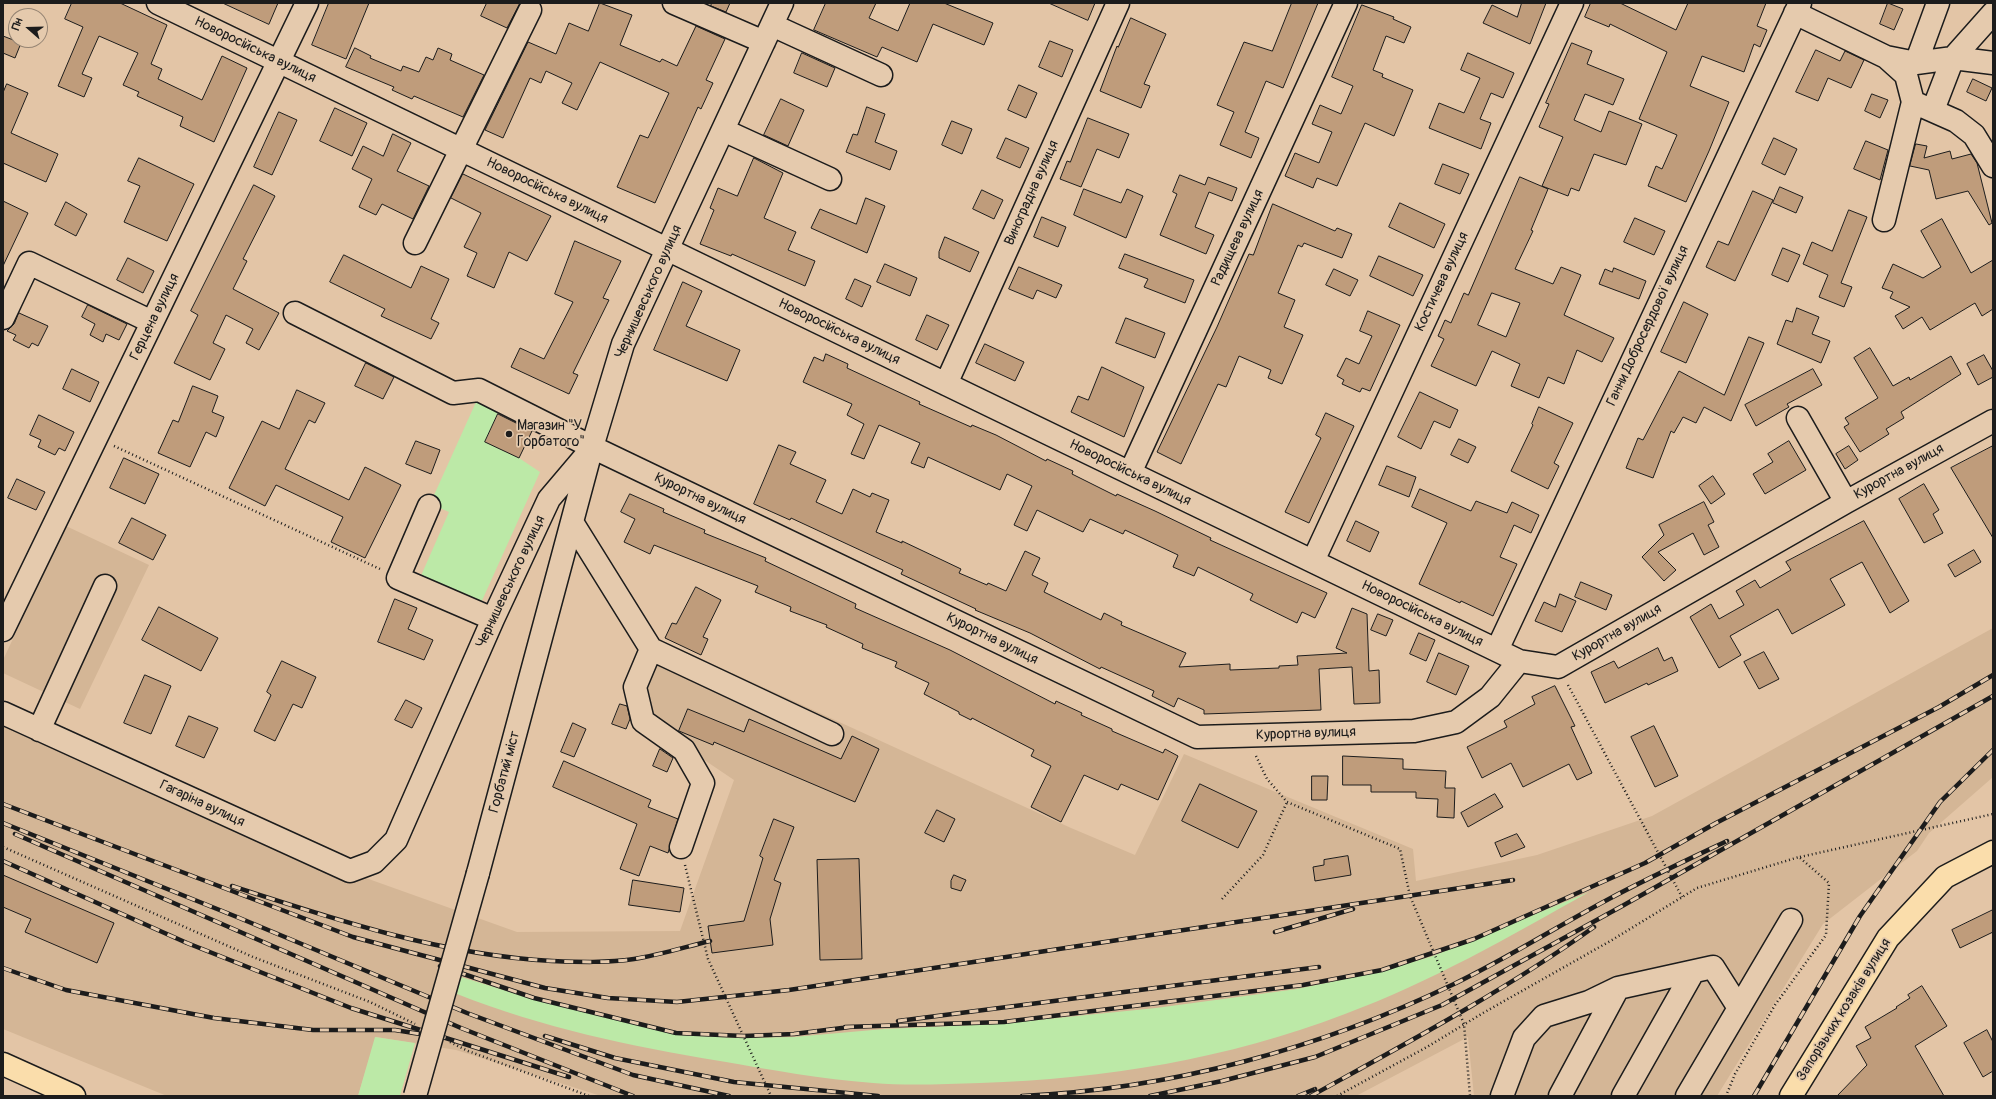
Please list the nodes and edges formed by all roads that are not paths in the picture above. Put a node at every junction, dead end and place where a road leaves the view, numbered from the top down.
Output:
1 (158, 3) edge
2 (307, 3) edge
3 (674, 3) edge
4 (782, 3) edge
5 (1118, 3) edge
6 (1346, 3) edge
7 (1572, 3) edge
8 (1938, 3) edge
9 (1797, 8) edge
10 (530, 10) dead end
11 (1993, 13) edge
12 (768, 34) junction
13 (1886, 57) junction
14 (1953, 58) junction
15 (279, 61) junction
16 (1991, 62) edge
17 (1916, 63) junction
18 (881, 75) dead end
19 (1913, 102) junction
20 (1933, 110) junction
21 (723, 130) junction
22 (462, 150) junction
23 (1993, 166) edge
24 (830, 179) dead end
25 (1884, 220) dead end
26 (415, 243) dead end
27 (668, 249) junction
28 (295, 312) dead end
29 (3, 318) edge
30 (152, 322) junction
31 (946, 384) junction
32 (1798, 418) dead end
33 (1993, 421) edge
34 (592, 447) junction
35 (1130, 472) junction
36 (1846, 502) junction
37 (429, 506) dead end
38 (572, 522) junction
39 (1313, 561) junction
40 (105, 586) dead end
41 (493, 619) junction
42 (3, 630) edge
43 (651, 649) junction
44 (1498, 650) junction
45 (1519, 661) junction
46 (3, 713) edge
47 (39, 730) junction
48 (832, 734) dead end
49 (396, 840) joint
50 (681, 847) road end
51 (1993, 852) edge
52 (1791, 920) dead end
53 (1693, 972) junction
54 (1618, 988) junction
55 (1739, 1008) junction
56 (3, 1064) edge
57 (74, 1096) edge
58 (415, 1096) edge
59 (1502, 1096) edge
60 (1560, 1096) edge
61 (1623, 1096) edge
62 (1687, 1096) edge
63 (1791, 1096) edge

1 - 15 street, Новоросійська вулиця
2 - 15 street, Герцена вулиця
3 - 12 street
4 - 12 street, Чернишевського вулиця
5 - 31 street, Виноградна вулиця
6 - 35 street, Радищева вулиця
7 - 39 street, Костичева вулиця
8 - 17 street
9 - 13 street
9 - 44 street, Ганни Добросердової вулиця
10 - 22 street
11 - 14 street
12 - 18 street
12 - 21 street, Чернишевського вулиця
13 - 17 street
13 - 19 street
14 - 16 street
14 - 17 street
14 - 20 street
15 - 22 street, Новоросійська вулиця
15 - 30 street, Герцена вулиця
19 - 20 street
19 - 25 street
20 - 23 street
21 - 24 street
21 - 27 street, Чернишевського вулиця
22 - 26 street
22 - 27 street, Новоросійська вулиця
27 - 31 street, Новоросійська вулиця
27 - 34 street, Чернишевського вулиця
28 - 34 street, Курортна вулиця
29 - 30 street
30 - 42 street, Герцена вулиця
31 - 35 street, Новоросійська вулиця
32 - 36 street
33 - 36 street, Курортна вулиця
34 - 38 street, Горбатий міст
34 - 41 street, Чернишевського вулиця
34 - 45 street, Курортна вулиця
35 - 39 street, Новоросійська вулиця
36 - 45 street, Курортна вулиця
37 - 41 street
38 - 43 street
38 - 58 street, Горбатий міст, bridge
39 - 44 street, Новоросійська вулиця
40 - 47 street
41 - 49 street, Чернишевського вулиця
43 - 48 street
43 - 50 street
44 - 45 street, Новоросійська вулиця
46 - 47 street, Гагаріна вулиця
47 - 49 street, Гагаріна вулиця
51 - 63 main road, Запорізьких козаків вулиця
52 - 55 street
53 - 54 street
53 - 55 street
53 - 61 street
54 - 59 street
54 - 60 street
55 - 62 street
56 - 57 main road

